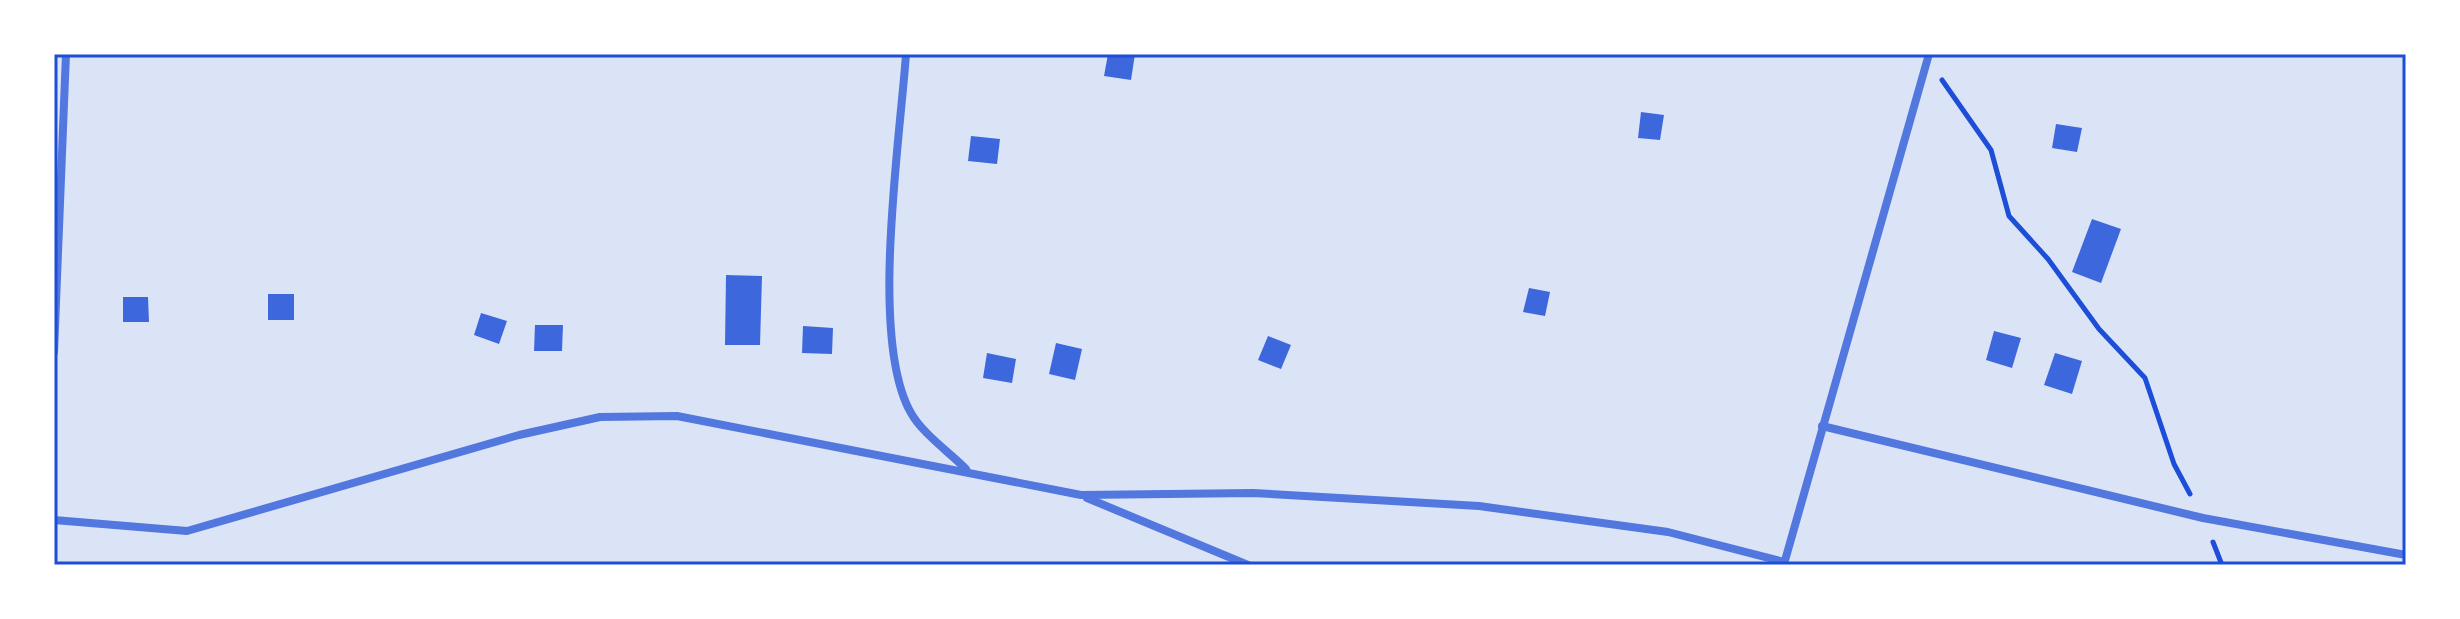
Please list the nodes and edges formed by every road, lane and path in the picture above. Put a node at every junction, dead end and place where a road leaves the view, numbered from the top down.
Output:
1 (66, 54) edge
2 (906, 54) edge
3 (1928, 57) edge
4 (54, 352) edge
5 (1822, 426) junction
6 (967, 470) junction
7 (1081, 495) junction
8 (2203, 518) junction
9 (54, 520) edge
10 (2406, 555) edge
11 (1784, 564) edge
12 (1248, 565) edge
13 (2222, 565) edge

1 - 4 street
2 - 6 street
3 - 5 street
3 - 8 path
5 - 8 street
5 - 11 street
6 - 7 street
6 - 9 street
7 - 11 street
7 - 12 street
8 - 10 street
8 - 13 path

